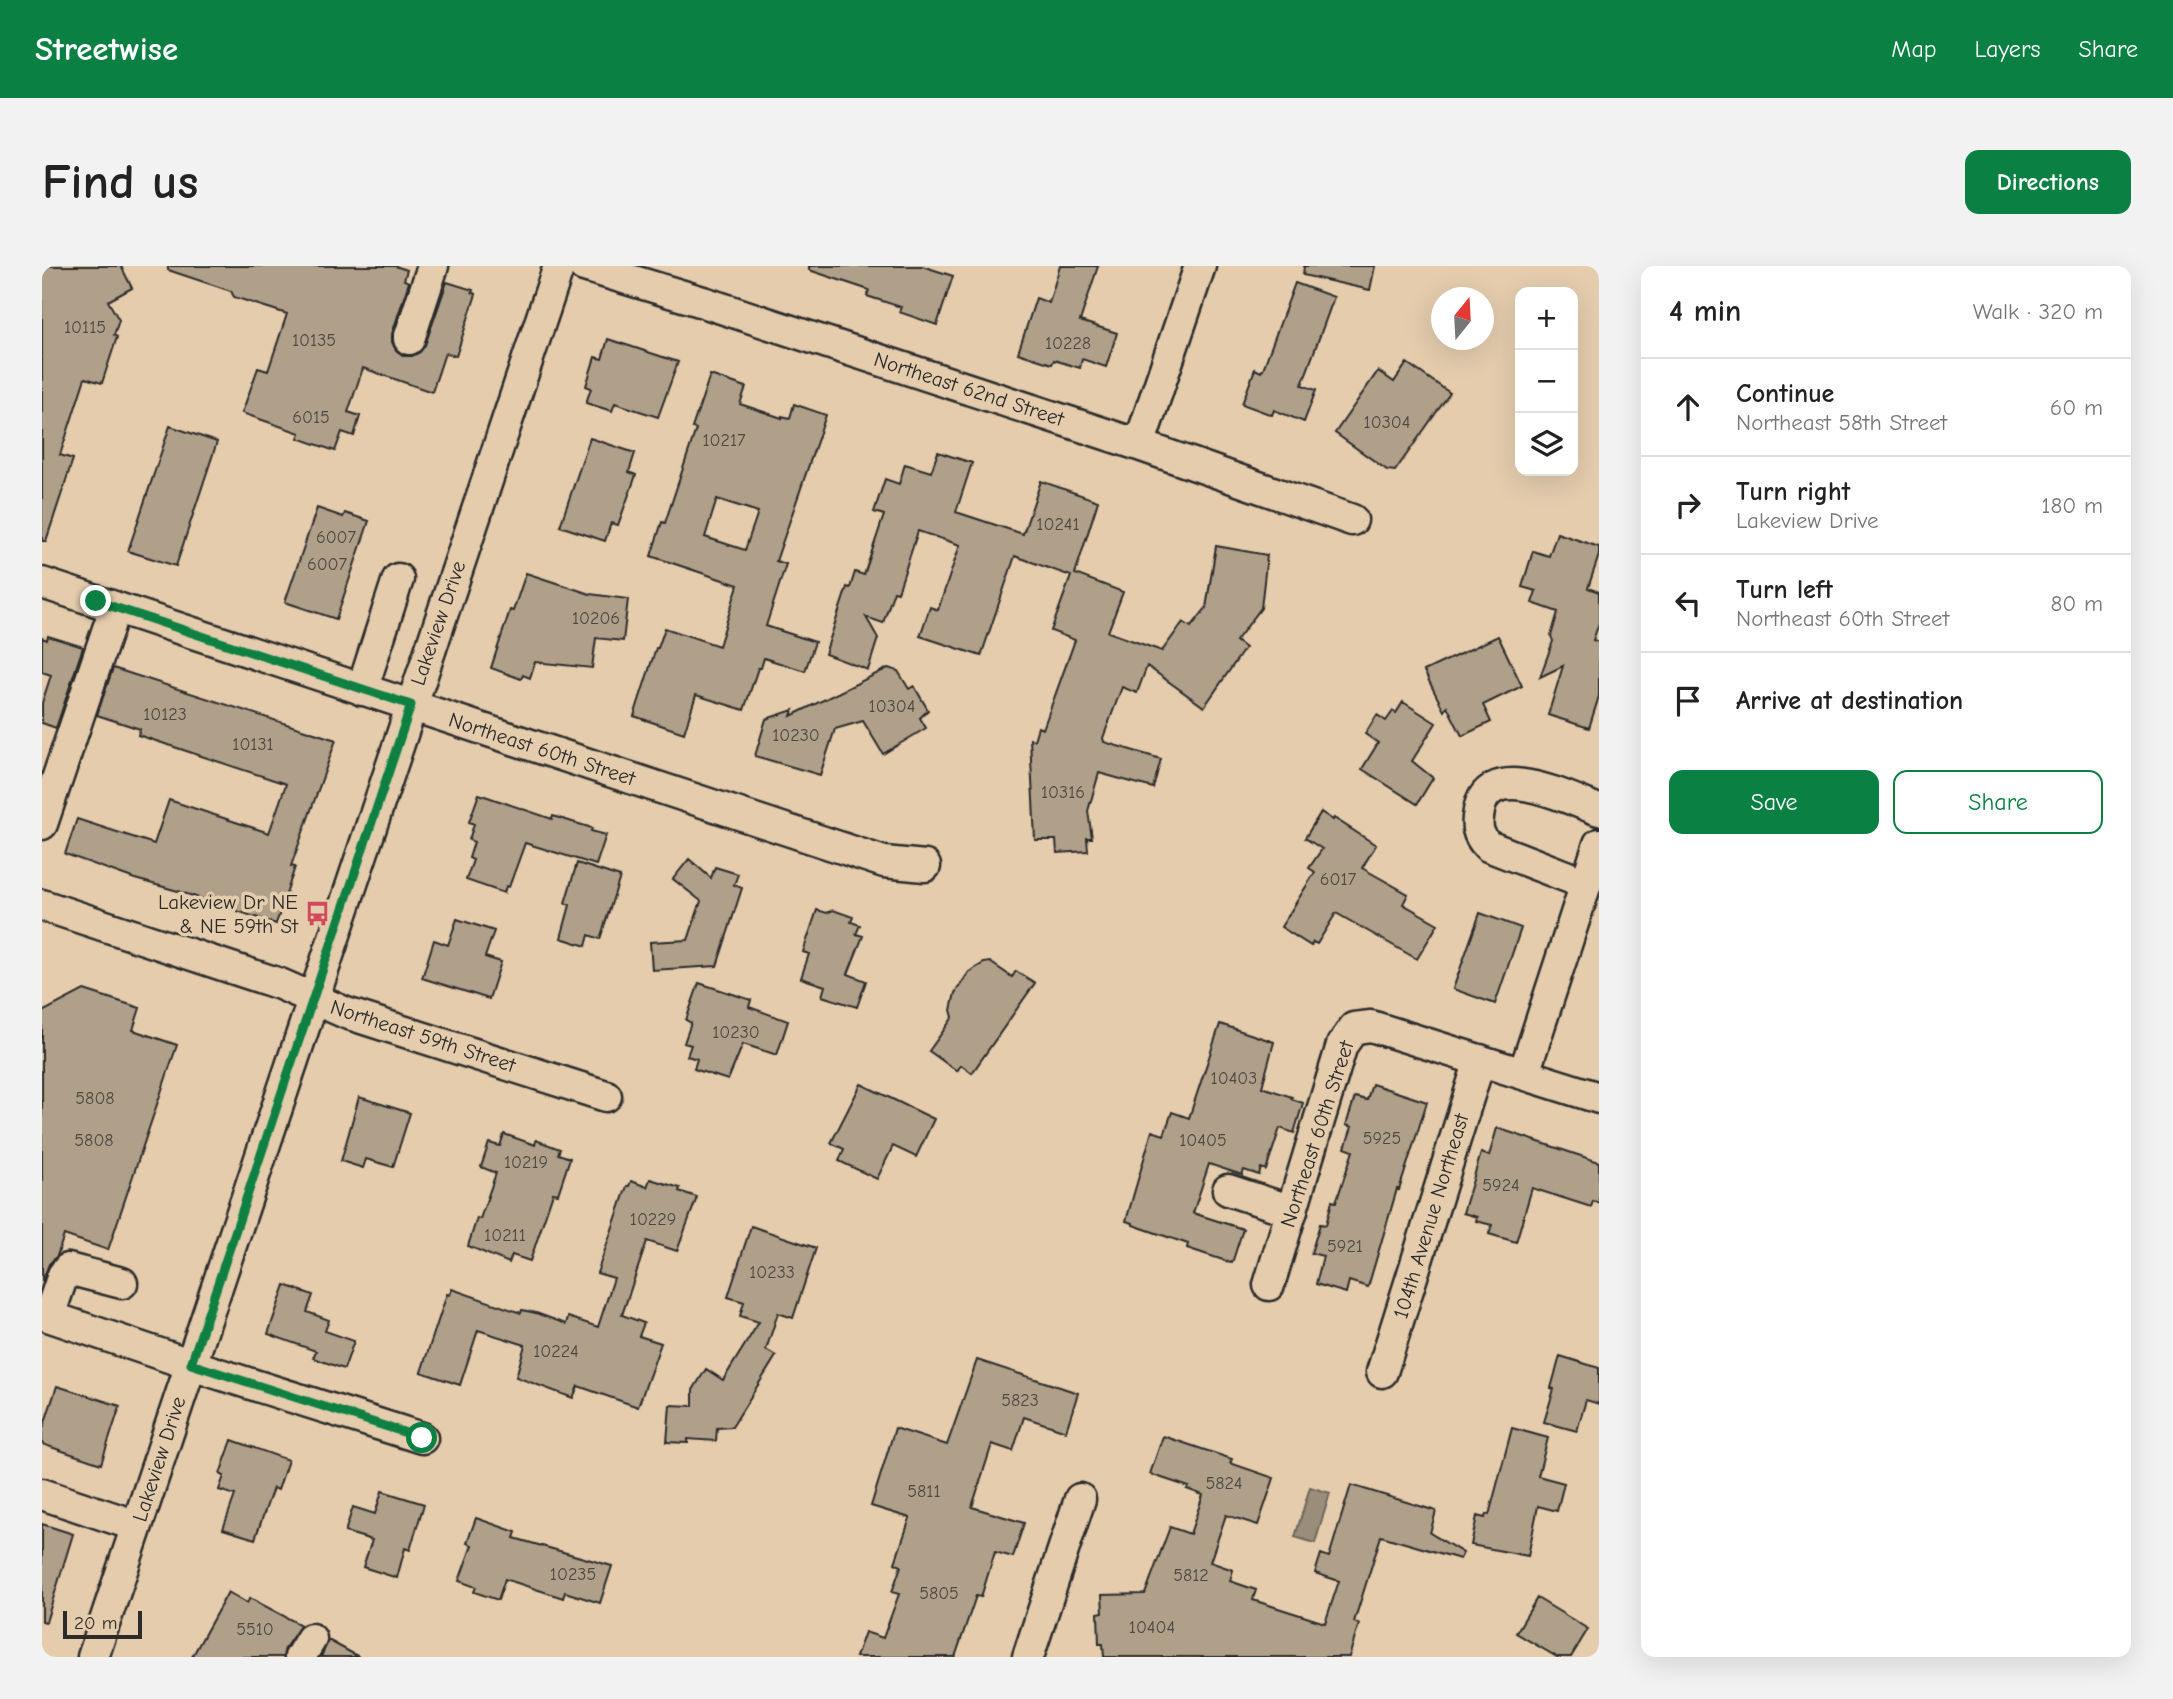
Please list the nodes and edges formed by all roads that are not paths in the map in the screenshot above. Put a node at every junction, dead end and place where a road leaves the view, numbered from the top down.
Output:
1 (433, 266) edge
2 (559, 266) edge
3 (584, 266) edge
4 (1200, 266) edge
5 (409, 340) dead end
6 (1139, 445) junction
7 (1352, 520) dead end
8 (398, 579) dead end
9 (42, 583) edge
10 (116, 608) junction
11 (362, 690) junction
12 (411, 705) junction
13 (1599, 810) edge
14 (42, 824) edge
15 (1599, 845) edge
16 (925, 866) dead end
17 (1586, 884) junction
18 (42, 905) edge
19 (312, 998) junction
20 (1480, 1060) junction
21 (1524, 1073) junction
22 (606, 1096) dead end
23 (1599, 1098) edge
24 (1228, 1190) dead end
25 (1292, 1211) junction
26 (122, 1283) dead end
27 (1269, 1285) dead end
28 (46, 1315) edge
29 (191, 1364) junction
30 (1382, 1372) dead end
31 (422, 1438) dead end
32 (42, 1494) edge
33 (1080, 1499) dead end
34 (137, 1525) junction
35 (93, 1657) edge
36 (1028, 1657) edge

1 - 5 street
2 - 12 street, Lakeview Drive
3 - 6 street, Northeast 62nd Street
4 - 6 street
6 - 7 street, Northeast 62nd Street
8 - 11 street
9 - 10 street, Northeast 60th Street
10 - 11 street, Northeast 60th Street
10 - 14 street
11 - 12 street, Northeast 60th Street
12 - 16 street, Northeast 60th Street
12 - 19 street, Lakeview Drive
13 - 17 street
15 - 17 street
17 - 21 street
18 - 19 street, Northeast 59th Street
19 - 22 street, Northeast 59th Street
19 - 29 street, Lakeview Drive
20 - 21 street, Northeast 60th Street
20 - 25 street, Northeast 60th Street
20 - 30 street, 104th Avenue Northeast
21 - 23 street, Northeast 60th Street
24 - 25 street
25 - 27 street, Northeast 60th Street
26 - 28 street
28 - 29 street
29 - 31 street
29 - 34 street, Lakeview Drive
32 - 34 street
33 - 36 street
34 - 35 street, Lakeview Drive

